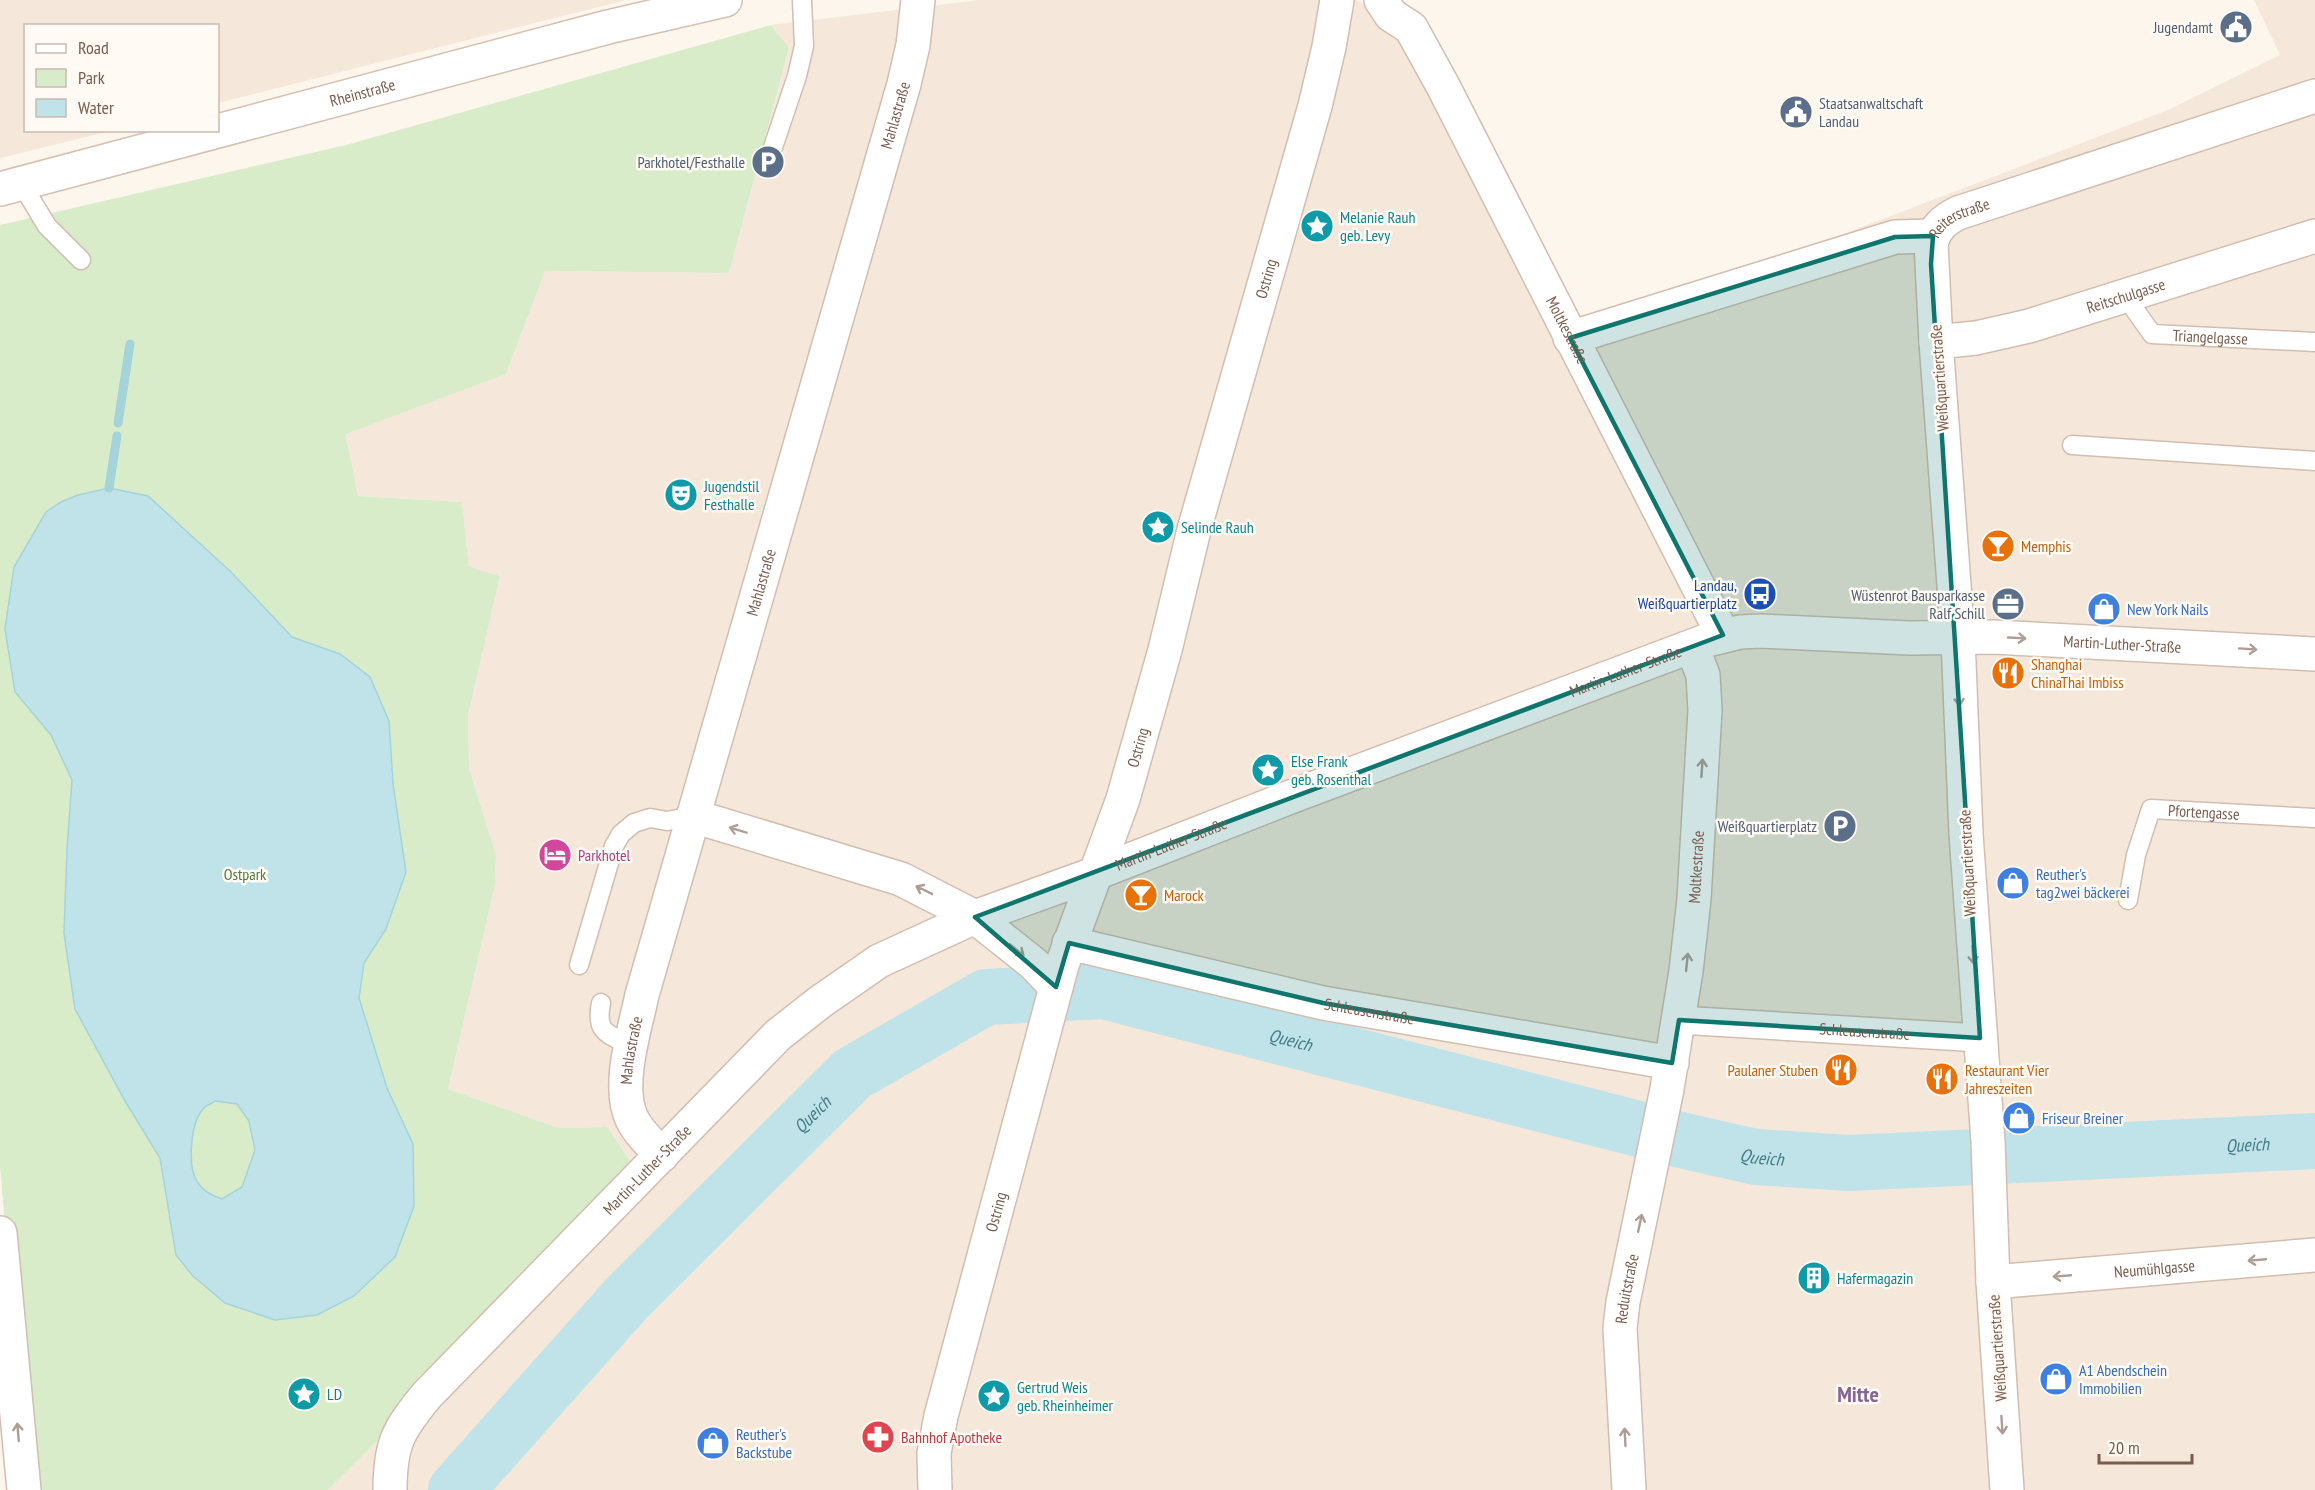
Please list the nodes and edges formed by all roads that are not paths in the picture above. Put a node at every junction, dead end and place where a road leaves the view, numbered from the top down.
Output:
1 (725, 0) edge
2 (802, 0) edge
3 (918, 0) edge
4 (1337, 0) edge
5 (1381, 0) edge
6 (1411, 14) edge
7 (2315, 96) edge
8 (219, 130) edge
9 (213, 132) edge
10 (768, 162) dead end
11 (10, 186) edge
12 (1933, 236) junction
13 (2315, 236) edge
14 (81, 260) dead end
15 (2125, 296) junction
16 (1570, 338) junction
17 (1936, 342) junction
18 (2315, 342) edge
19 (2072, 445) dead end
20 (2315, 461) edge
21 (1723, 635) junction
22 (1958, 639) junction
23 (1692, 647) junction
24 (2315, 654) edge
25 (693, 816) junction
26 (2315, 818) edge
27 (1094, 874) junction
28 (2128, 900) dead end
29 (975, 917) junction
30 (579, 965) dead end
31 (1062, 965) junction
32 (601, 1003) dead end
33 (1679, 1020) junction
34 (1980, 1038) junction
35 (631, 1046) junction
36 (1670, 1076) junction
37 (662, 1155) junction
38 (0, 1233) edge
39 (2315, 1255) edge
40 (1993, 1282) junction
41 (24, 1490) edge
42 (390, 1490) edge
43 (935, 1490) edge
44 (1629, 1490) edge
45 (2007, 1490) edge

1 - 8 street, Rheinstraße
2 - 10 lane
3 - 25 street, Mahlastraße
4 - 27 street, Ostring
5 - 6 street, Moltkestraße
6 - 16 street, Moltkestraße
7 - 12 street, Reiterstraße
9 - 11 street, Rheinstraße
11 - 14 lane
12 - 16 street, Reiterstraße
12 - 17 street, Weißquartierstraße
13 - 15 street, Reitschulgasse
15 - 17 street, Reitschulgasse
15 - 18 lane, Triangelgasse
16 - 21 street, Moltkestraße
17 - 22 street, Weißquartierstraße
19 - 20 lane
21 - 22 street, Martin-Luther-Straße
21 - 23 street, Martin-Luther-Straße
22 -> 24 street, Martin-Luther-Straße
22 -> 34 street, Weißquartierstraße
23 - 27 street, Martin-Luther-Straße
33 -> 23 street, Moltkestraße
29 -> 25 street
25 - 30 lane
25 - 35 street, Mahlastraße
26 - 28 lane, Pfortengasse
27 - 29 street, Martin-Luther-Straße
27 - 31 street, Ostring
29 -> 31 street
29 - 37 street, Martin-Luther-Straße
31 - 36 street, Schleusenstraße
31 - 43 street, Ostring
32 - 35 lane
33 - 34 street, Schleusenstraße
33 - 36 street, Moltkestraße
34 - 40 street, Weißquartierstraße
35 - 37 street, Mahlastraße
44 -> 36 street, Reduitstraße
37 - 42 street, Martin-Luther-Straße
41 -> 38 street
39 -> 40 street, Neumühlgasse
40 -> 45 street, Weißquartierstraße

